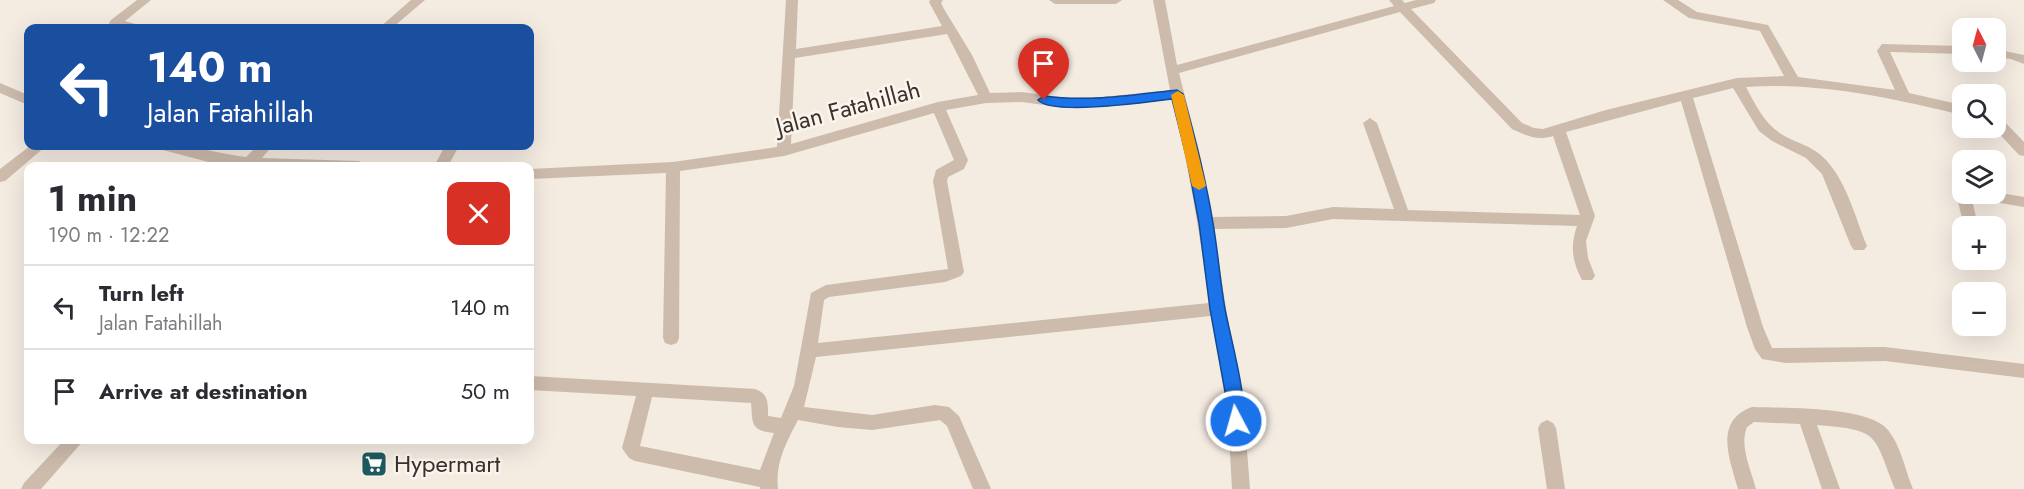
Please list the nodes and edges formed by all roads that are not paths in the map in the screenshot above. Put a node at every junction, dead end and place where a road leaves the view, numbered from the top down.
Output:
1 (145, 0) edge
2 (419, 0) edge
3 (792, 0) edge
4 (937, 0) edge
5 (1055, 0) edge
6 (1116, 0) edge
7 (1159, 0) edge
8 (1430, 0) edge
9 (1669, 0) edge
10 (1399, 4) edge
11 (119, 24) edge
12 (390, 24) edge
13 (951, 29) junction
14 (1952, 50) edge
15 (2006, 54) edge
16 (788, 55) junction
17 (2024, 60) edge
18 (1172, 71) junction
19 (1794, 82) junction
20 (1737, 83) junction
21 (0, 88) edge
22 (1177, 94) junction
23 (1686, 96) junction
24 (1904, 96) junction
25 (24, 98) edge
26 (986, 98) junction
27 (938, 107) junction
28 (1952, 108) edge
29 (1370, 123) dead end
30 (1557, 130) junction
31 (2006, 131) edge
32 (34, 150) edge
33 (183, 150) edge
34 (261, 150) edge
35 (2024, 150) edge
36 (784, 151) junction
37 (242, 162) edge
38 (250, 162) edge
39 (673, 166) junction
40 (534, 174) edge
41 (0, 177) edge
42 (2006, 198) edge
43 (2024, 201) edge
44 (1403, 215) junction
45 (1588, 221) junction
46 (1206, 223) junction
47 (1859, 246) dead end
48 (1587, 276) dead end
49 (1218, 309) junction
50 (671, 338) dead end
51 (809, 351) junction
52 (2024, 371) edge
53 (534, 382) edge
54 (646, 390) junction
55 (1806, 417) junction
56 (789, 419) junction
57 (1547, 428) dead end
58 (71, 444) edge
59 (768, 484) edge
60 (30, 489) edge
61 (982, 489) edge
62 (1241, 489) edge
63 (1556, 489) edge
64 (1747, 489) edge
65 (1831, 489) edge
66 (1904, 489) edge

1 - 11 street
2 - 12 street
3 - 16 street
4 - 13 street
5 - 6 street
7 - 18 street
8 - 10 street
9 - 19 street
10 - 18 street
10 - 30 street
13 - 16 street
13 - 26 street
14 - 24 street
15 - 17 street
16 - 36 street
18 - 22 street
19 - 20 street
19 - 24 street
20 - 23 street
20 - 47 street
21 - 25 street
22 - 26 street, Jalan Fatahillah
22 - 46 street
23 - 30 street
23 - 52 street
24 - 28 street
26 - 27 street, Jalan Fatahillah
27 - 36 street, Jalan Fatahillah
27 - 51 street
29 - 44 street
30 - 45 street
31 - 35 street
32 - 41 street
33 - 37 street
34 - 38 street
36 - 39 street, Jalan Fatahillah
39 - 40 street, Jalan Fatahillah
39 - 50 street
42 - 43 street
44 - 45 street
44 - 46 street
45 - 48 street
46 - 49 street
49 - 51 street
49 - 62 street
51 - 56 street
53 - 54 street
54 - 56 street
54 - 59 street
55 - 64 street
55 - 65 street
55 - 66 street
56 - 59 street
56 - 61 street
57 - 63 street
58 - 60 street

